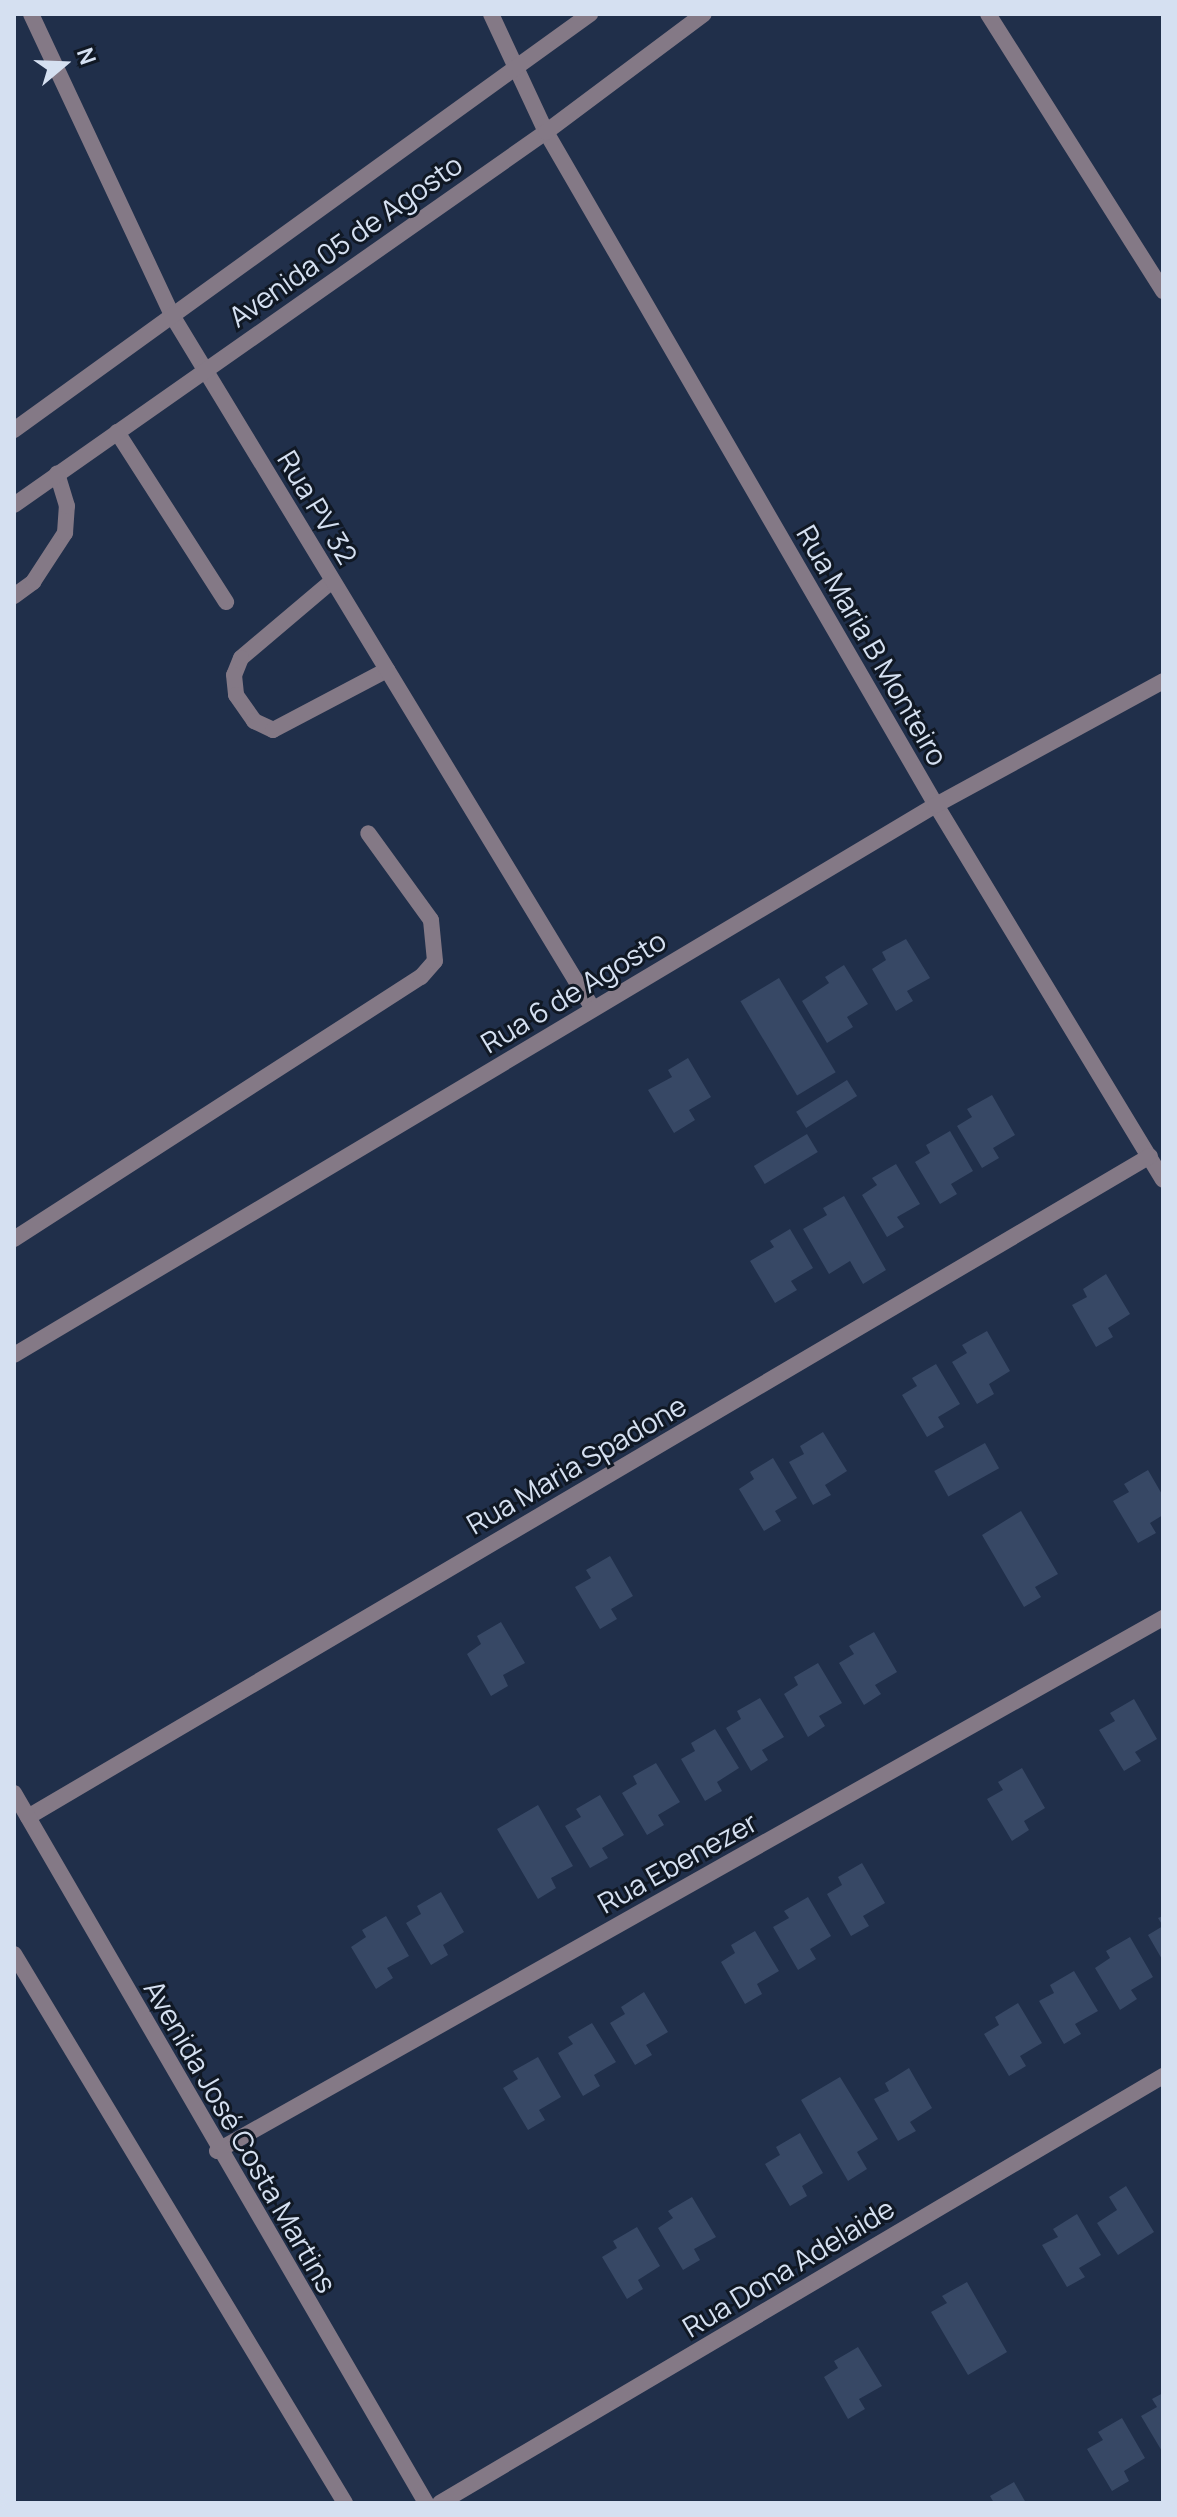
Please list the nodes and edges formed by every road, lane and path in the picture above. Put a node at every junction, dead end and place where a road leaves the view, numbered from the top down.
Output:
1 (31, 14) edge
2 (491, 14) edge
3 (590, 14) edge
4 (704, 14) edge
5 (988, 14) edge
6 (516, 68) junction
7 (546, 132) junction
8 (1163, 291) edge
9 (173, 317) junction
10 (204, 370) junction
11 (14, 430) edge
12 (117, 432) junction
13 (57, 474) junction
14 (14, 505) edge
15 (332, 581) junction
16 (14, 596) edge
17 (226, 602) dead end
18 (387, 670) junction
19 (1163, 681) edge
20 (936, 805) junction
21 (368, 833) dead end
22 (593, 1009) junction
23 (1150, 1156) junction
24 (1163, 1180) edge
25 (14, 1239) edge
26 (14, 1355) edge
27 (1163, 1618) edge
28 (14, 1793) edge
29 (28, 1817) junction
30 (14, 1954) edge
31 (1163, 2076) edge
32 (217, 2151) junction
33 (345, 2503) edge
34 (426, 2503) edge
35 (440, 2503) edge

1 - 9 street, Rua PV 32
2 - 6 street, Rua Maria B Monteiro
3 - 6 street, Avenida 05 de Agosto
4 - 7 street, Avenida 05 de Agosto
5 - 8 street
6 - 7 street, Rua Maria B Monteiro
6 - 9 street, Avenida 05 de Agosto
7 - 10 street, Avenida 05 de Agosto
7 - 20 street, Rua Maria B Monteiro
9 - 10 street, Rua PV 32
9 - 11 street, Avenida 05 de Agosto
10 - 12 street, Avenida 05 de Agosto
10 - 15 street, Rua PV 32
12 - 13 street, Avenida 05 de Agosto
12 - 17 street
13 - 14 street, Avenida 05 de Agosto
13 - 16 street
15 - 18 street, Rua PV 32
15 - 18 street
18 - 22 street, Rua PV 32
19 - 20 street, Rua 6 de Agosto
20 - 22 street, Rua 6 de Agosto
20 - 23 street, Rua Maria B Monteiro
21 - 25 street
22 - 26 street, Rua 6 de Agosto
23 - 24 street, Rua Maria B Monteiro
23 - 29 street, Rua Maria Spadone
27 - 32 street, Rua Ebenezer
28 - 29 street, Avenida José Costa Martins
29 - 32 street, Avenida José Costa Martins
30 - 33 street
31 - 35 street, Rua Dona Adelaide
32 - 34 street, Avenida José Costa Martins

